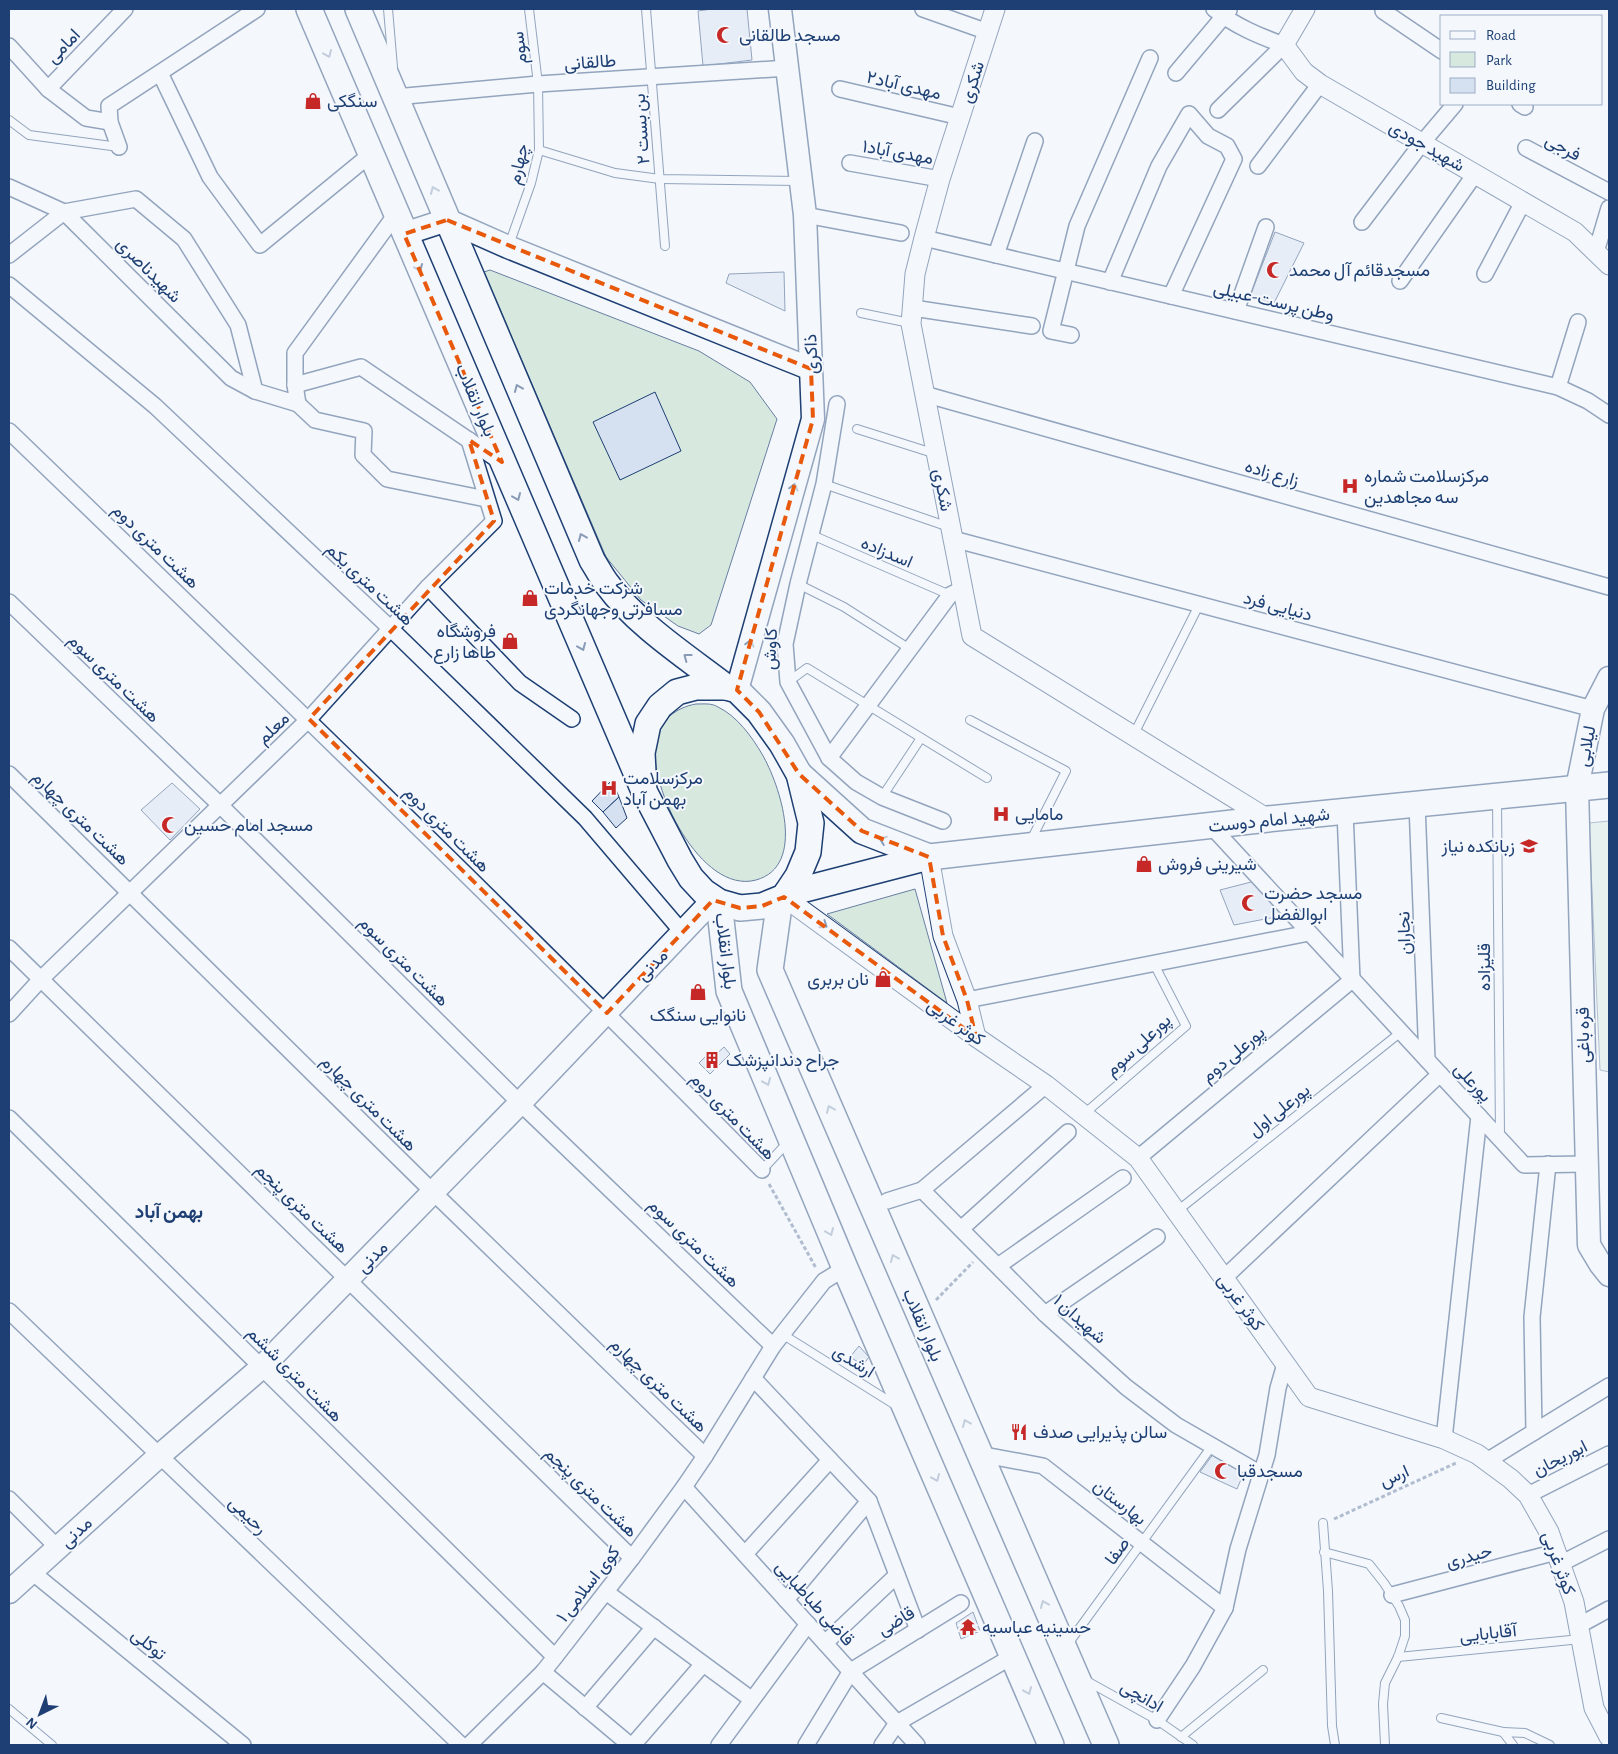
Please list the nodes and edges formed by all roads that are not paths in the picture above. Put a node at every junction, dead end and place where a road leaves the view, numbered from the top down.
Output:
1 (125, 9) edge
2 (256, 9) edge
3 (309, 9) edge
4 (358, 9) edge
5 (388, 9) edge
6 (529, 9) edge
7 (646, 9) edge
8 (780, 9) edge
9 (922, 9) edge
10 (995, 9) edge
11 (1305, 9) edge
12 (1385, 9) edge
13 (1223, 12) edge
14 (988, 32) junction
15 (1284, 45) junction
16 (9, 46) edge
17 (1440, 50) edge
18 (1150, 58) dead end
19 (788, 68) junction
20 (160, 73) junction
21 (1176, 73) dead end
22 (652, 77) junction
23 (538, 84) junction
24 (1320, 84) junction
25 (48, 88) junction
26 (840, 89) dead end
27 (395, 97) junction
28 (1454, 105) edge
29 (1218, 110) dead end
30 (960, 117) junction
31 (9, 120) edge
32 (110, 122) junction
33 (1036, 141) dead end
34 (1422, 143) junction
35 (118, 147) joint
36 (1526, 148) dead end
37 (540, 150) junction
38 (371, 154) junction
39 (850, 163) dead end
40 (1258, 166) dead end
41 (1475, 174) junction
42 (940, 178) junction
43 (660, 179) junction
44 (802, 181) junction
45 (9, 187) edge
46 (1609, 192) edge
47 (1523, 202) junction
48 (1609, 208) edge
49 (64, 212) junction
50 (805, 214) junction
51 (446, 220) junction
52 (1362, 222) dead end
53 (400, 224) junction
54 (1266, 228) dead end
55 (901, 233) dead end
56 (924, 238) junction
57 (665, 246) dead end
58 (508, 247) junction
59 (9, 255) edge
60 (996, 255) junction
61 (1602, 258) edge
62 (1066, 271) junction
63 (1485, 274) dead end
64 (1400, 281) dead end
65 (1110, 282) junction
66 (9, 285) edge
67 (1171, 296) junction
68 (1236, 311) junction
69 (861, 313) dead end
70 (912, 316) junction
71 (1578, 322) dead end
72 (1032, 326) dead end
73 (1071, 335) dead end
74 (811, 369) junction
75 (295, 385) junction
76 (1558, 387) junction
77 (255, 391) junction
78 (924, 394) junction
79 (298, 404) junction
80 (837, 404) dead end
81 (1609, 415) edge
82 (857, 430) dead end
83 (9, 431) edge
84 (469, 440) junction
85 (936, 454) junction
86 (502, 462) junction
87 (824, 484) junction
88 (486, 499) junction
89 (952, 534) junction
90 (812, 536) junction
91 (798, 584) junction
92 (428, 587) junction
93 (1609, 587) edge
94 (957, 591) junction
95 (9, 602) edge
96 (1199, 605) junction
97 (390, 628) junction
98 (910, 649) junction
99 (1609, 678) edge
100 (788, 682) junction
101 (731, 688) junction
102 (867, 705) junction
103 (1593, 709) junction
104 (309, 719) junction
105 (572, 719) dead end
106 (970, 720) dead end
107 (1132, 736) junction
108 (921, 738) junction
109 (829, 758) junction
110 (9, 774) edge
111 (799, 774) junction
112 (987, 778) dead end
113 (1609, 785) edge
114 (1577, 788) junction
115 (644, 791) junction
116 (1497, 796) junction
117 (882, 797) junction
118 (1417, 804) junction
119 (220, 805) junction
120 (1345, 812) junction
121 (1268, 819) junction
122 (943, 821) dead end
123 (1211, 826) junction
124 (1028, 846) junction
125 (929, 857) junction
126 (130, 893) junction
127 (783, 897) junction
128 (716, 900) junction
129 (682, 933) junction
130 (1309, 933) junction
131 (9, 948) edge
132 (1154, 964) junction
133 (41, 979) junction
134 (1352, 980) junction
135 (967, 1000) junction
136 (607, 1013) junction
137 (9, 1014) edge
138 (1401, 1032) junction
139 (976, 1037) junction
140 (1427, 1060) junction
141 (1440, 1074) junction
142 (1046, 1085) junction
143 (520, 1103) junction
144 (1084, 1114) junction
145 (1479, 1116) junction
146 (9, 1118) edge
147 (1068, 1132) dead end
148 (1500, 1138) junction
149 (791, 1139) junction
150 (1138, 1158) junction
151 (1548, 1164) junction
152 (1586, 1164) junction
153 (762, 1170) joint
154 (1123, 1178) dead end
155 (922, 1190) junction
156 (434, 1193) junction
157 (887, 1201) dead end
158 (1176, 1212) junction
159 (961, 1229) junction
160 (1157, 1237) dead end
161 (998, 1266) junction
162 (845, 1268) junction
163 (1609, 1275) edge
164 (1224, 1278) junction
165 (349, 1280) junction
166 (9, 1311) edge
167 (1045, 1314) junction
168 (778, 1340) junction
169 (1285, 1364) junction
170 (262, 1367) junction
171 (753, 1378) junction
172 (1609, 1386) edge
173 (909, 1414) junction
174 (1534, 1432) junction
175 (1444, 1440) junction
176 (1212, 1446) junction
177 (979, 1454) junction
178 (1609, 1454) edge
179 (159, 1456) junction
180 (705, 1456) junction
181 (1482, 1457) junction
182 (830, 1460) junction
183 (1261, 1474) junction
184 (684, 1487) junction
185 (1528, 1495) junction
186 (9, 1499) edge
187 (869, 1501) junction
188 (1323, 1523) road end
189 (1609, 1539) edge
190 (1142, 1543) junction
191 (58, 1548) junction
192 (1324, 1552) junction
193 (745, 1554) junction
194 (632, 1558) junction
195 (1558, 1558) junction
196 (32, 1572) junction
197 (897, 1575) junction
198 (9, 1592) edge
199 (606, 1592) junction
200 (1392, 1596) junction
201 (786, 1600) junction
202 (961, 1603) dead end
203 (1224, 1608) junction
204 (1609, 1609) edge
205 (808, 1624) junction
206 (654, 1627) junction
207 (918, 1630) junction
208 (1580, 1632) junction
209 (826, 1643) junction
210 (1064, 1650) junction
211 (1013, 1656) junction
212 (555, 1657) junction
213 (1398, 1657) junction
214 (703, 1664) junction
215 (1263, 1670) dead end
216 (851, 1671) junction
217 (543, 1672) junction
218 (1076, 1675) junction
219 (752, 1699) junction
220 (585, 1708) junction
221 (9, 1709) edge
222 (1441, 1718) dead end
223 (1157, 1720) junction
224 (896, 1723) junction
225 (1503, 1732) junction
226 (1181, 1737) junction
227 (1609, 1737) edge
228 (52, 1745) edge
229 (243, 1745) edge
230 (461, 1745) edge
231 (469, 1745) edge
232 (630, 1745) edge
233 (634, 1745) edge
234 (719, 1745) edge
235 (806, 1745) edge
236 (882, 1745) edge
237 (917, 1745) edge
238 (1051, 1745) edge
239 (1106, 1745) edge
240 (1193, 1745) edge
241 (1335, 1745) edge
242 (1385, 1745) edge
243 (1513, 1745) edge
244 (1550, 1745) edge

1 - 25 street, امامی
2 - 20 street
3 -> 38 main road, بلوار انقلاب
4 - 27 main road
5 - 27 lane
6 - 23 lane, سوم
7 - 22 lane, بن بست ۲
8 - 19 main road, ذاکری
9 - 14 street
10 - 14 street, شکری
11 - 15 street
12 - 17 street
13 - 15 street
13 - 21 street
14 - 30 street, شکری
15 - 24 street, شهید جودی
15 - 29 street
16 - 25 street
18 - 62 street
19 - 22 street, طالقانی
19 - 44 main road, ذاکری
20 - 32 street
20 - 38 street
22 - 23 street, طالقانی
22 - 43 lane, بن بست ۲
23 - 27 street, طالقانی
23 - 37 lane, چهارم
24 - 34 street, شهید جودی
24 - 40 street
25 - 32 street
26 - 30 street, مهدی آباد۲
51 -> 27 main road
28 - 34 street
30 - 42 street, شکری
31 - 35 lane
32 - 35 street
33 - 60 street
34 - 41 street, شهید جودی
34 - 52 street
36 - 46 street, فرجی
37 - 43 lane
37 - 58 lane, چهارم
38 - 53 main road, بلوار انقلاب
39 - 42 street, مهدی آباد۱
41 - 47 street, شهید جودی
41 - 64 street
42 - 56 street, شکری
43 - 44 lane
43 - 57 lane, بن بست ۲
44 - 50 main road, ذاکری
45 - 49 street, شهید‌ناصری
47 - 61 street, شهید جودی
47 - 63 street
48 - 61 street
49 - 59 street
49 - 77 street, شهید‌ناصری
49 - 77 street
50 - 55 street
50 - 74 main road, ذاکری
51 - 53 main road
51 - 58 main road
101 -> 51 main road
53 - 75 street
53 -> 86 main road, بلوار انقلاب
54 - 68 street
56 - 60 street, وطن پرست-عبیلی
56 - 70 street, شکری
58 - 74 main road
60 - 62 street, وطن پرست-عبیلی
62 - 65 street, وطن پرست-عبیلی
62 - 73 street
65 - 67 street, وطن پرست-عبیلی
65 - 67 street
66 - 97 street, هشت متری یکم
67 - 68 street, وطن پرست-عبیلی
68 - 76 street, وطن پرست-عبیلی
69 - 70 lane
70 - 72 street
70 - 78 street, شکری
71 - 76 street
101 -> 74 main road, ذاکری
75 - 79 street
75 - 84 street
76 - 81 street, وطن پرست-عبیلی
77 - 79 street, شهید‌ناصری
78 - 85 street, شکری
78 - 93 street, زارع زاده
79 - 88 street
80 - 87 street, کاوش
82 - 85 lane
83 - 104 street, هشت متری دوم
84 - 86 street
84 - 88 street, معلم
85 - 89 street, شکری
86 -> 115 main road, بلوار انقلاب
87 - 89 lane
87 - 90 street, کاوش
88 - 92 street, معلم
89 - 94 street, شکری
89 - 96 street, دنیایی فرد
90 - 91 street, کاوش
90 - 94 lane, اسدزاده
91 - 98 lane
91 - 100 street, کاوش
92 - 97 street, معلم
92 - 105 street
94 - 98 street
94 - 107 street, شکری
95 - 119 street, هشت متری سوم
96 - 103 street, دنیایی فرد
96 - 107 lane
97 - 104 street, معلم
97 - 129 street, هشت متری یکم
98 - 102 street
99 - 103 main road, لیلابی
100 - 102 lane
100 - 109 street, کاوش
101 - 111 main road
101 - 115 main road
102 - 108 lane
102 - 109 street
103 - 114 main road, لیلابی
104 - 119 street, معلم
104 - 136 street, هشت متری دوم
106 - 124 lane
107 - 121 street, شکری
108 - 112 lane
108 - 117 lane
109 - 117 street, کاوش
110 - 126 street, هشت متری چهارم
125 -> 111 main road
111 - 127 main road
113 - 114 main road, شهید امام دوست
114 - 116 main road, شهید امام دوست
114 - 152 main road, قره باغی
115 - 128 main road, بلوار انقلاب
116 - 118 main road, شهید امام دوست
116 - 148 lane, قلیزاده
117 - 122 street, کاوش
118 - 120 main road, شهید امام دوست
118 - 140 street, نجاران
119 - 126 street, معلم
119 - 143 street, هشت متری سوم
120 - 121 main road, شهید امام دوست
120 - 134 street
121 - 123 main road, شهید امام دوست
123 - 124 main road, شهید امام دوست
123 - 130 street, پورعلی
124 - 125 main road, شهید امام دوست
125 - 127 main road, شهید امام دوست
125 - 135 street
126 - 133 street, معلم
126 - 156 street, هشت متری چهارم
127 - 128 main road, شهید امام دوست
127 -> 139 street, کوثر غربی
177 -> 127 main road, بلوار انقلاب
128 - 129 main road, مدنی
128 -> 149 main road, بلوار انقلاب
129 - 136 main road, مدنی
130 - 132 street
130 - 134 street, پورعلی
131 - 133 street, هشت متری پنجم
132 - 135 street
132 - 144 lane, پورعلی سوم
133 - 137 street, معلم
133 - 165 street, هشت متری پنجم
134 - 138 street, پورعلی
134 - 150 street, پورعلی دوم
135 - 139 street
136 - 143 main road, مدنی
136 - 153 street, هشت متری دوم
138 - 140 street, پورعلی
138 - 158 lane, پورعلی اول
139 - 142 street, کوثر غربی
140 - 141 street, پورعلی
141 - 145 street, پورعلی
141 - 164 street
142 - 144 street, کوثر غربی
142 - 155 street
143 - 156 main road, مدنی
143 - 168 street, هشت متری سوم
144 - 150 street, کوثر غربی
145 - 148 street, پورعلی
145 - 175 street
146 - 170 street, هشت متری ششم
147 - 159 street
148 - 151 street, پورعلی
149 - 153 lane
149 -> 162 main road, بلوار انقلاب
150 - 158 street, کوثر غربی
151 - 152 street, پورعلی
151 - 174 street
152 - 163 main road, قره باغی
154 - 161 street
155 - 157 street
155 - 159 street, شهیدان ۱
156 - 165 main road, مدنی
156 - 180 street, هشت متری چهارم
158 - 164 street, کوثر غربی
159 - 161 street, شهیدان ۱
160 - 167 street
161 - 167 street, شهیدان ۱
162 - 168 street, کوی اسلامی ۱
162 - 173 main road, بلوار انقلاب
164 - 169 street, کوثر غربی
165 - 170 main road, مدنی
165 - 194 street, هشت متری پنجم
166 - 179 street, رحیمی
167 - 176 street, شهیدان ۱
168 - 171 street, کوی اسلامی ۱
168 - 173 lane, ارشدی
169 - 175 street, کوثر غربی
169 - 183 street
170 - 179 main road, مدنی
170 - 212 street, هشت متری ششم
171 - 180 street, کوی اسلامی ۱
171 - 182 street
172 - 174 street
173 -> 211 main road, بلوار انقلاب
174 - 181 street
175 - 181 street, کوثر غربی
176 - 183 street, شهیدان ۱
176 - 190 lane, صفا
177 - 190 street, بهارستان
210 -> 177 main road, بلوار انقلاب
178 - 185 street, ابوریحان
179 - 191 main road, مدنی
179 - 230 street, رحیمی
180 - 184 street, کوی اسلامی ۱
181 - 185 street, کوثر غربی
182 - 187 street
182 - 193 street
183 - 203 street
184 - 193 street, قاضی طباطبایی
184 - 194 street, کوی اسلامی ۱
185 - 195 street, کوثر غربی
186 - 191 street
187 - 197 street
187 - 201 street
188 - 192 lane
189 - 195 street, حیدری
190 - 203 street, بهارستان
190 - 210 lane, صفا
191 - 196 main road, مدنی
192 - 200 lane
192 - 241 lane
193 - 201 street, قاضی طباطبایی
194 - 199 street, کوی اسلامی ۱
195 - 200 street, حیدری
195 - 208 street, کوثر غربی
196 - 198 main road, مدنی
196 - 229 street, توکلی
197 - 207 street
197 - 209 street
199 - 206 street
199 - 212 street, کوی اسلامی ۱
200 - 213 lane
201 - 205 street, قاضی طباطبایی
202 - 207 street, قاضی
203 - 223 street
204 - 208 street
205 - 209 street, قاضی طباطبایی
205 - 219 street
206 - 214 street
206 - 220 street
207 - 216 street, قاضی
208 - 213 lane, آقابابایی
208 - 227 street, کوثر غربی
209 - 216 street, قاضی طباطبایی
210 - 218 main road, بلوار انقلاب
211 - 224 street
211 -> 238 main road, بلوار انقلاب
212 - 217 street, کوی اسلامی ۱
213 - 242 lane
214 - 219 street
214 - 233 street
215 - 226 lane
216 - 224 street, قاضی طباطبایی
216 - 235 street
217 - 220 street
217 - 231 street, کوی اسلامی ۱
218 - 223 lane, ادانچی
218 - 239 main road, بلوار انقلاب
219 - 234 street
220 - 232 street
221 - 228 lane
222 - 225 lane
223 - 226 lane, ادانچی
224 - 236 street
224 - 237 street, قاضی طباطبایی
225 - 243 lane
225 - 244 lane
226 - 240 lane, ادانچی

